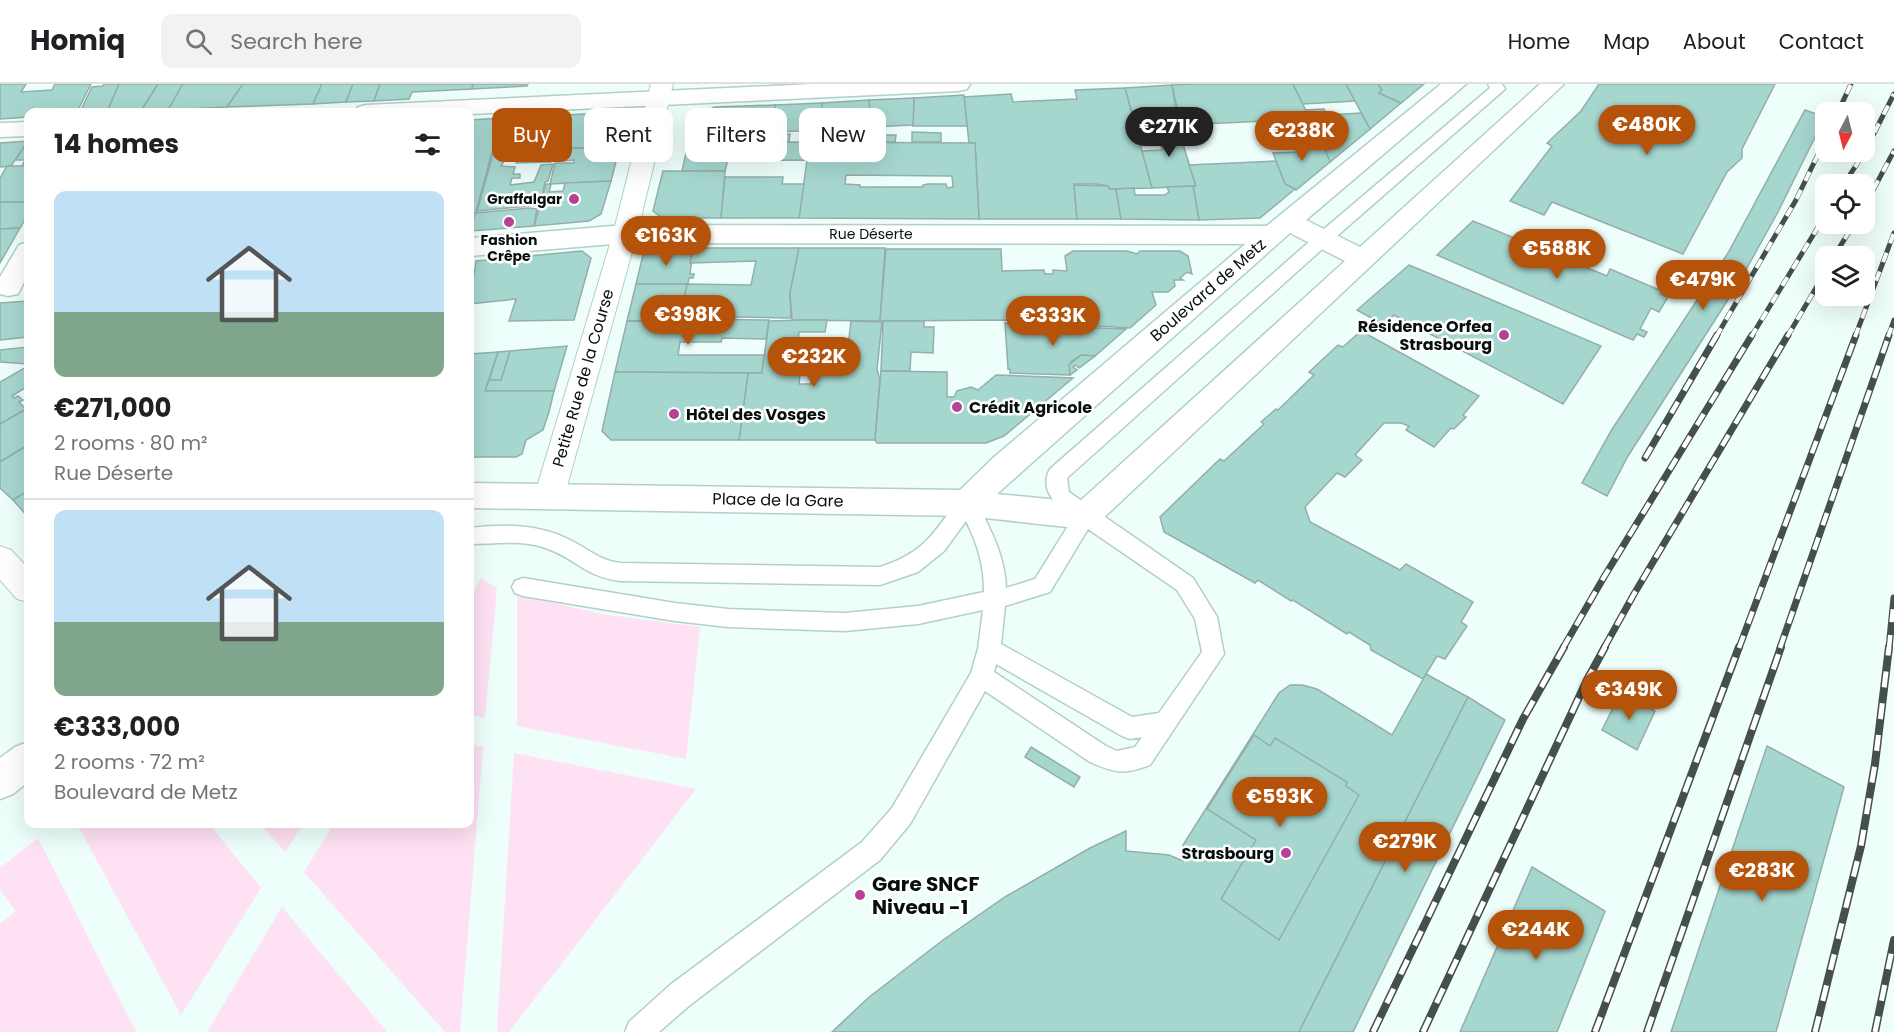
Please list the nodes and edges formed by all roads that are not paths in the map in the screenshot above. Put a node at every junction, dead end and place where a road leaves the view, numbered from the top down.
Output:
1 (959, 84) edge
2 (1455, 84) edge
3 (1495, 84) edge
4 (1553, 84) edge
5 (660, 91) edge
6 (422, 108) edge
7 (24, 129) edge
8 (0, 130) edge
9 (1281, 229) junction
10 (625, 234) junction
11 (1323, 239) junction
12 (474, 247) edge
13 (24, 260) edge
14 (1363, 260) junction
15 (12, 287) edge
16 (474, 496) edge
17 (549, 497) junction
18 (967, 502) junction
19 (1085, 516) junction
20 (474, 536) edge
21 (0, 559) edge
22 (24, 585) edge
23 (523, 587) dead end
24 (995, 600) junction
25 (989, 649) junction
26 (981, 676) junction
27 (1166, 723) junction
28 (24, 762) edge
29 (0, 781) edge
30 (639, 1032) edge

1 - 5 main road
2 - 9 main road, Boulevard de Metz
3 - 11 lane
4 - 14 main road
5 - 6 main road
5 - 10 street, Petite Rue de la Course
7 - 8 main road
9 - 10 main road, Rue Déserte
9 - 11 main road
9 - 18 main road, Boulevard de Metz
10 - 12 main road, Rue Déserte
10 - 17 street, Petite Rue de la Course
11 - 14 main road
11 - 19 lane
13 - 15 main road
14 - 19 main road
16 - 17 main road, Place de la Gare
17 - 18 main road, Place de la Gare
18 - 19 main road, Place de la Gare
18 - 20 lane
18 - 24 lane
19 - 24 lane
19 - 27 lane, Place de la Gare
21 - 22 street
23 - 24 lane
24 - 25 lane
25 - 26 lane
25 - 27 lane
26 - 27 lane, Place de la Gare
26 - 30 lane
28 - 29 main road

